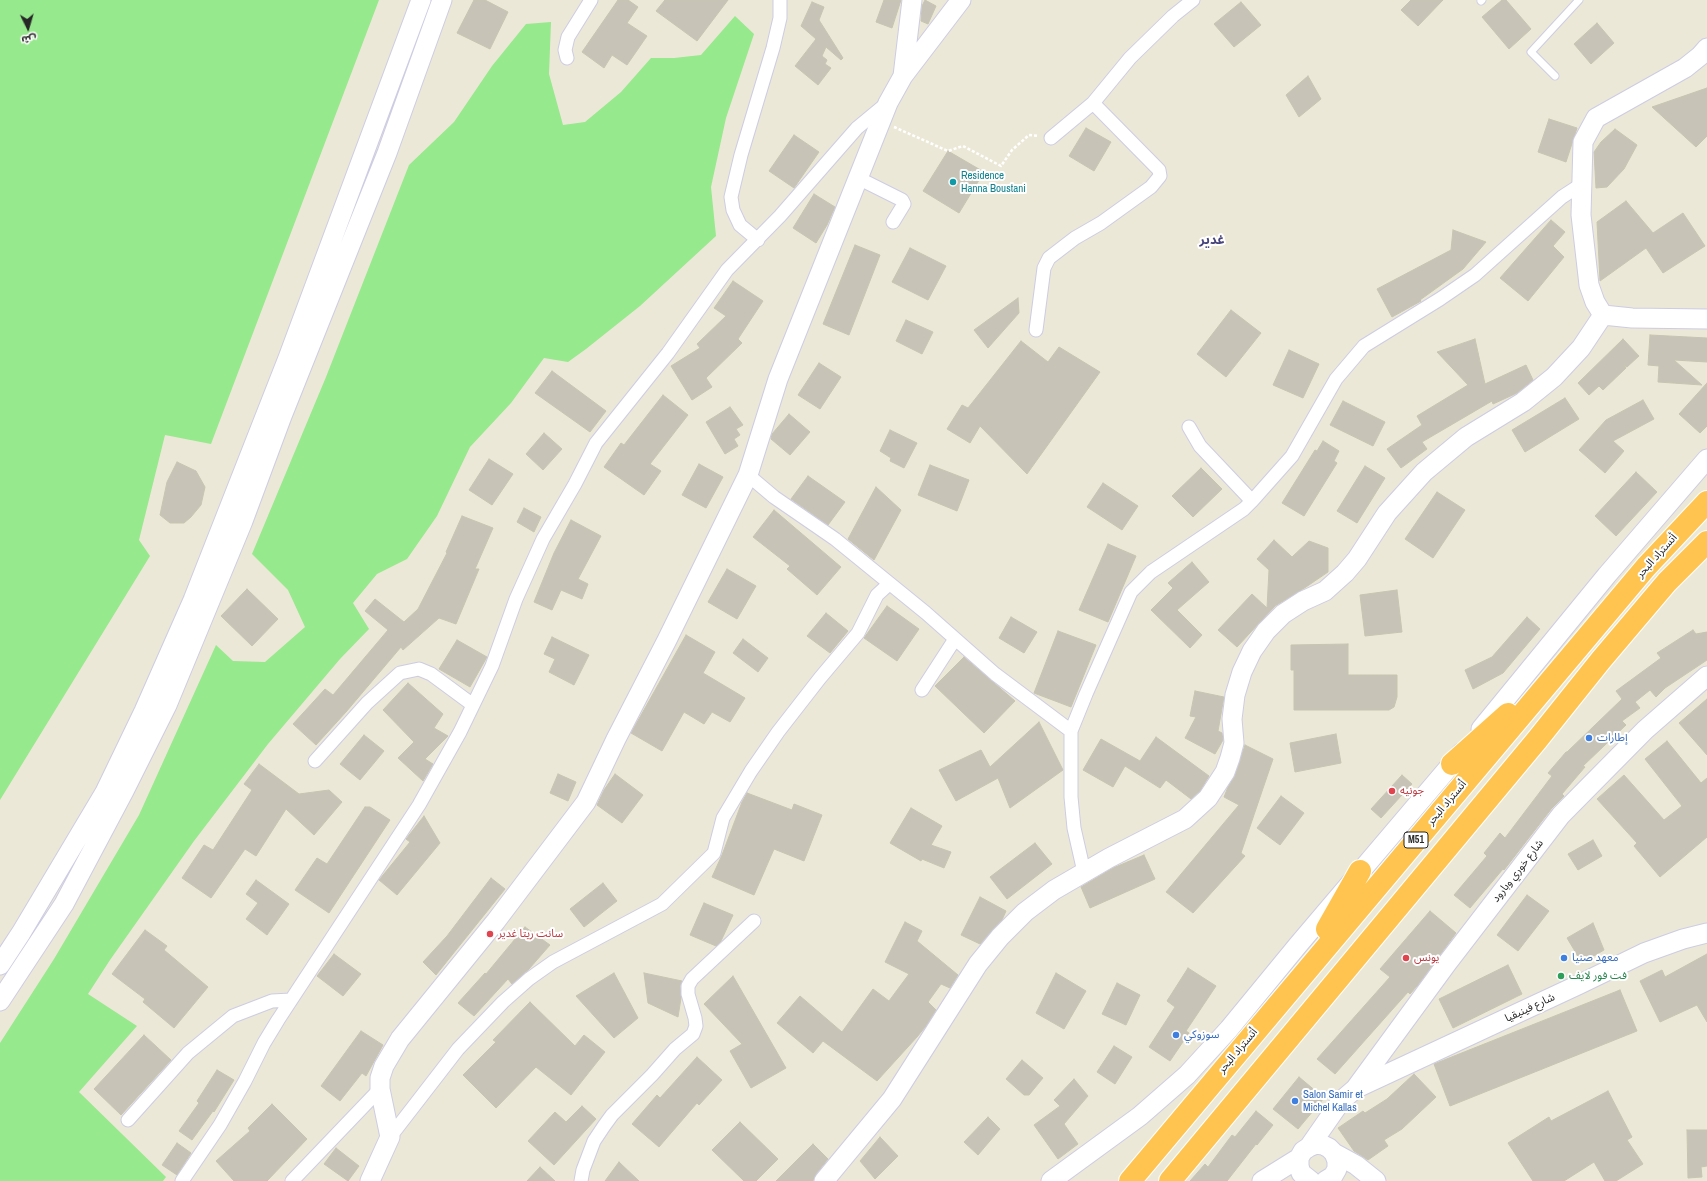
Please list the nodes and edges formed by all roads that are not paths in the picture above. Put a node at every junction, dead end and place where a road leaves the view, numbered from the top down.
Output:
1 (421, 0) edge
2 (442, 0) edge
3 (591, 0) edge
4 (780, 0) edge
5 (912, 0) edge
6 (961, 0) edge
7 (1193, 0) edge
8 (1579, 0) edge
9 (1707, 48) edge
10 (567, 58) dead end
11 (903, 76) junction
12 (1555, 76) dead end
13 (888, 103) junction
14 (1093, 103) junction
15 (1051, 138) road end
16 (858, 178) junction
17 (1582, 184) junction
18 (893, 222) dead end
19 (758, 240) junction
20 (1603, 315) junction
21 (1707, 319) edge
22 (1036, 330) dead end
23 (1189, 426) dead end
24 (1707, 459) edge
25 (748, 476) junction
26 (1252, 501) junction
27 (1707, 502) edge
28 (1707, 542) edge
29 (889, 584) junction
30 (954, 639) junction
31 (1559, 670) junction
32 (1707, 676) edge
33 (922, 690) dead end
34 (473, 705) junction
35 (1072, 731) junction
36 (315, 761) dead end
37 (1452, 764) junction
38 (1360, 871) junction
39 (1084, 872) junction
40 (754, 921) dead end
41 (1707, 933) edge
42 (0, 965) edge
43 (1301, 976) junction
44 (291, 1000) junction
45 (0, 1001) edge
46 (380, 1089) junction
47 (1355, 1089) junction
48 (1328, 1119) junction
49 (128, 1120) dead end
50 (390, 1137) junction
51 (1332, 1150) junction
52 (1304, 1152) junction
53 (1328, 1180) edge
54 (182, 1181) edge
55 (292, 1181) edge
56 (370, 1181) edge
57 (581, 1181) edge
58 (824, 1181) edge
59 (1051, 1181) edge
60 (1130, 1181) edge
61 (1170, 1181) edge
62 (1262, 1181) edge
63 (1376, 1181) edge

1 - 42 street
2 - 45 street
3 - 10 street
4 - 19 street
5 - 11 street
6 - 11 street
7 - 14 street
8 - 12 lane
9 - 17 street
11 - 13 street
13 - 16 street
13 - 19 street
14 - 15 street
14 - 22 street
16 - 18 street
16 - 25 street
17 - 20 street
17 - 26 street
19 - 34 street
20 - 21 street
20 - 39 street
23 - 26 street
24 - 37 street
25 - 29 street
25 - 46 street
26 - 35 street
27 - 31 highway, أتستراد البحر / M51
28 - 61 highway, M51
29 - 30 street
29 - 50 street
30 - 33 street
30 - 35 street
31 - 37 highway
31 - 43 highway, أتستراد البحر / M51
32 - 47 street, شارع خوري وبارود
34 - 36 street
34 - 44 street
35 - 39 street
37 - 38 street
38 - 43 highway
38 - 59 street
39 - 58 street
40 - 57 street
41 - 47 street, شارع فينيقيا
43 - 60 highway, أتستراد البحر / M51
44 - 49 street
44 - 54 street
46 - 50 street
46 - 55 street
47 - 48 street
48 - 51 street
48 - 52 street
50 - 56 street
51 - 52 street
51 - 53 street
51 - 63 street
52 - 53 street
52 - 62 street

